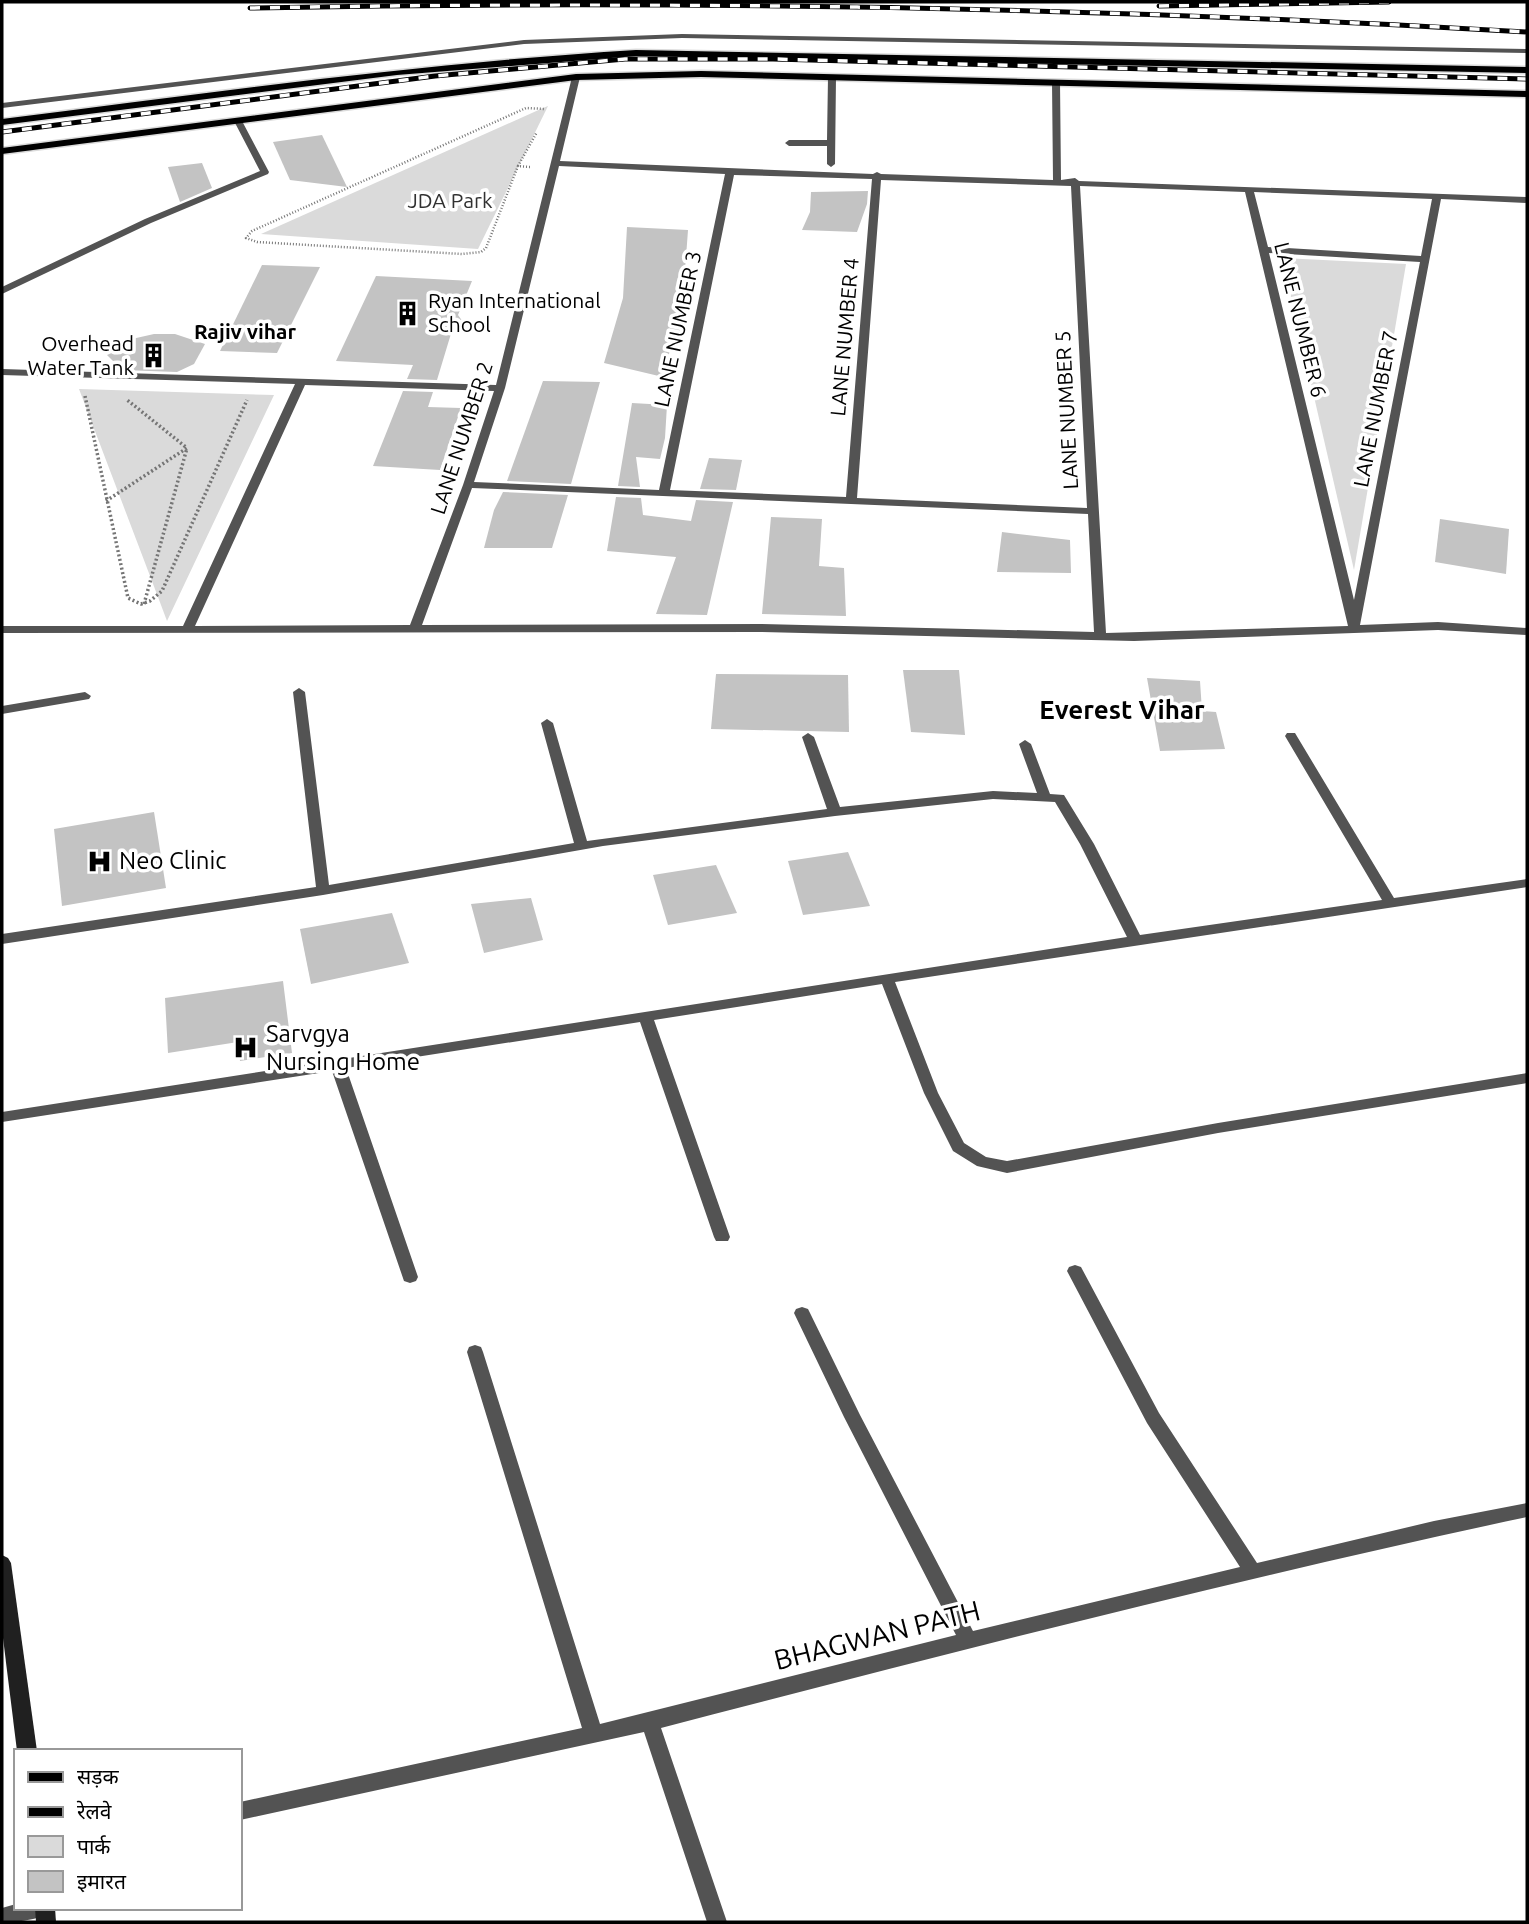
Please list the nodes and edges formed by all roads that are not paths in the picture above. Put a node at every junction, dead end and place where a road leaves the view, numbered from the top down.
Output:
1 (1527, 51) edge
2 (1527, 70) edge
3 (576, 77) junction
4 (832, 77) junction
5 (1056, 82) junction
6 (1527, 94) edge
7 (2, 106) edge
8 (238, 121) junction
9 (2, 122) edge
10 (789, 143) dead end
11 (831, 143) junction
12 (2, 151) edge
13 (831, 164) dead end
14 (556, 166) junction
15 (730, 172) junction
16 (877, 175) junction
17 (1057, 181) junction
18 (1075, 181) junction
19 (1249, 189) junction
20 (1437, 196) junction
21 (1527, 200) edge
22 (1264, 250) junction
23 (1424, 259) junction
24 (2, 292) edge
25 (2, 372) edge
26 (301, 382) junction
27 (500, 388) junction
28 (468, 485) junction
29 (664, 493) junction
30 (851, 501) junction
31 (1091, 511) junction
32 (415, 629) junction
33 (1354, 629) junction
34 (2, 631) edge
35 (187, 631) junction
36 (1527, 632) edge
37 (1100, 636) junction
38 (299, 692) dead end
39 (85, 696) dead end
40 (2, 710) edge
41 (547, 723) dead end
42 (1291, 736) dead end
43 (808, 737) dead end
44 (1025, 744) dead end
45 (1045, 797) junction
46 (835, 812) junction
47 (582, 846) junction
48 (1527, 883) edge
49 (323, 891) junction
50 (1391, 904) junction
51 (2, 939) edge
52 (1136, 941) junction
53 (887, 980) junction
54 (646, 1018) junction
55 (338, 1066) junction
56 (1527, 1078) edge
57 (2, 1116) edge
58 (722, 1237) dead end
59 (1075, 1271) dead end
60 (410, 1277) dead end
61 (802, 1313) dead end
62 (475, 1352) dead end
63 (1527, 1510) edge
64 (2, 1563) edge
65 (1253, 1572) junction
66 (968, 1640) junction
67 (650, 1722) junction
68 (594, 1735) junction
69 (27, 1749) edge
70 (242, 1811) edge
71 (30, 1910) edge
72 (2, 1918) edge
73 (717, 1922) edge

1 - 7 street
2 - 9 main road
3 - 4 main road
3 - 8 main road
3 - 14 street, LANE NUMBER 2
4 - 5 main road
4 - 11 street
5 - 6 main road
5 - 17 street
8 - 12 main road
8 - 24 street
10 - 11 street
11 - 13 street
14 - 15 street
14 - 27 street, LANE NUMBER 2
15 - 16 street
15 - 29 street, LANE NUMBER 3
16 - 17 street
16 - 30 street, LANE NUMBER 4
17 - 18 street
18 - 19 street
18 - 31 street, LANE NUMBER 5
19 - 20 street
19 - 22 street, LANE NUMBER 6
20 - 21 street
20 - 23 street, LANE NUMBER 7
22 - 23 street
22 - 33 street, LANE NUMBER 6
23 - 33 street, LANE NUMBER 7
25 - 26 street
26 - 27 street
26 - 35 street
27 - 28 street, LANE NUMBER 2
28 - 29 street
28 - 32 street, LANE NUMBER 2
29 - 30 street
30 - 31 street
31 - 37 street, LANE NUMBER 5
32 - 35 street
32 - 37 street
33 - 36 street
33 - 37 street
34 - 35 street
38 - 49 street
39 - 40 street
41 - 47 street
42 - 50 street
43 - 46 street
44 - 45 street
45 - 46 street
45 - 52 street
46 - 47 street
47 - 49 street
48 - 50 street
49 - 51 street
50 - 52 street
52 - 53 street
53 - 54 street
53 - 56 street
54 - 55 street
54 - 58 street
55 - 57 street
55 - 60 street
59 - 65 street
61 - 66 street
62 - 68 street
63 - 65 street, BHAGWAN PATH
64 - 69 street
65 - 66 street, BHAGWAN PATH
66 - 67 street, BHAGWAN PATH
67 - 68 street, BHAGWAN PATH
67 - 73 street
68 - 70 street, BHAGWAN PATH
71 - 72 street

